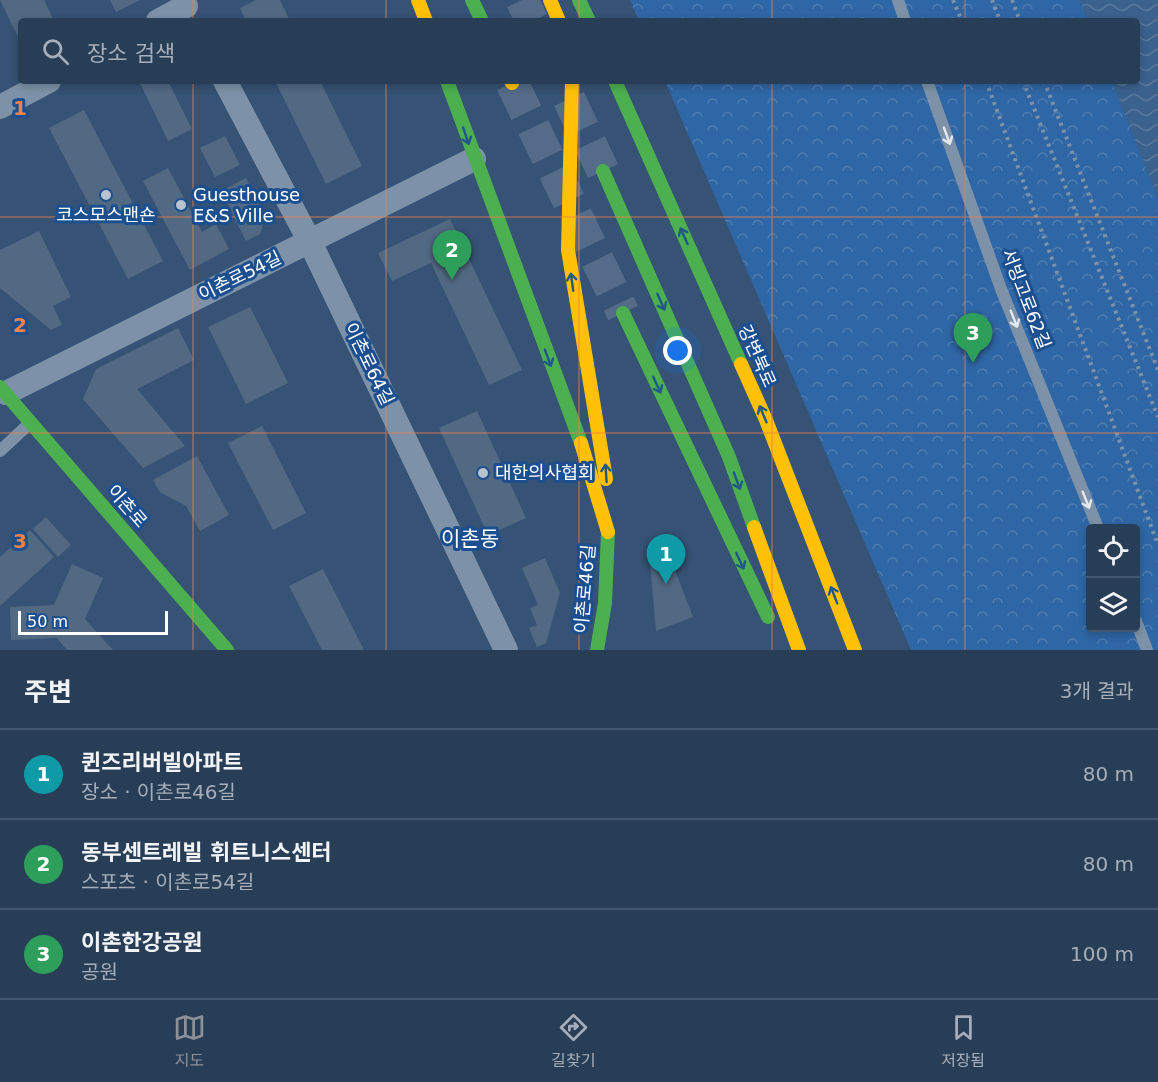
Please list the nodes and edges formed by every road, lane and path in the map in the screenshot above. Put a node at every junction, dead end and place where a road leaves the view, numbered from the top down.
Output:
1 (418, 0) edge
2 (472, 0) edge
3 (550, 0) edge
4 (579, 0) edge
5 (898, 0) edge
6 (953, 0) edge
7 (992, 0) edge
8 (1012, 0) edge
9 (187, 9) edge
10 (165, 18) edge
11 (425, 18) edge
12 (481, 18) edge
13 (558, 18) edge
14 (588, 18) edge
15 (904, 18) edge
16 (961, 18) edge
17 (999, 18) edge
18 (1019, 18) edge
19 (43, 84) edge
20 (227, 84) edge
21 (448, 84) edge
22 (572, 84) edge
23 (616, 84) edge
24 (928, 84) edge
25 (987, 84) edge
26 (1024, 84) edge
27 (1045, 84) edge
28 (0, 107) edge
29 (474, 159) junction
30 (603, 171) tunnel mouth
31 (310, 242) junction
32 (623, 313) tunnel mouth
33 (1158, 370) edge
34 (3, 390) edge
35 (1158, 417) edge
36 (31, 422) junction
37 (0, 451) edge
38 (1096, 524) edge
39 (608, 532) junction
40 (1158, 544) edge
41 (1140, 632) edge
42 (780, 641) edge
43 (227, 650) edge
44 (506, 650) edge
45 (597, 650) edge
46 (799, 650) edge
47 (855, 650) edge
48 (1147, 650) edge

1 - 11 main road
2 - 12 main road
3 - 13 main road
4 - 14 main road
5 - 15 lane
6 - 16 path
7 - 17 path
8 - 18 path
9 - 10 street
19 - 28 street
20 - 31 street, 이촌로64길
21 -> 29 main road
39 -> 22 main road
47 -> 23 main road, 강변북로
24 -> 38 lane, 서빙고로62길
25 - 40 path
26 - 35 path
27 - 33 path
29 - 31 street, 이촌로54길
29 -> 39 main road
30 -> 46 main road
31 - 34 street, 이촌로54길
31 - 44 street, 이촌로64길
32 -> 42 main road
34 - 36 main road, 이촌로
36 - 37 lane
36 - 43 main road, 이촌로
39 - 45 main road, 이촌로46길
41 - 48 lane

